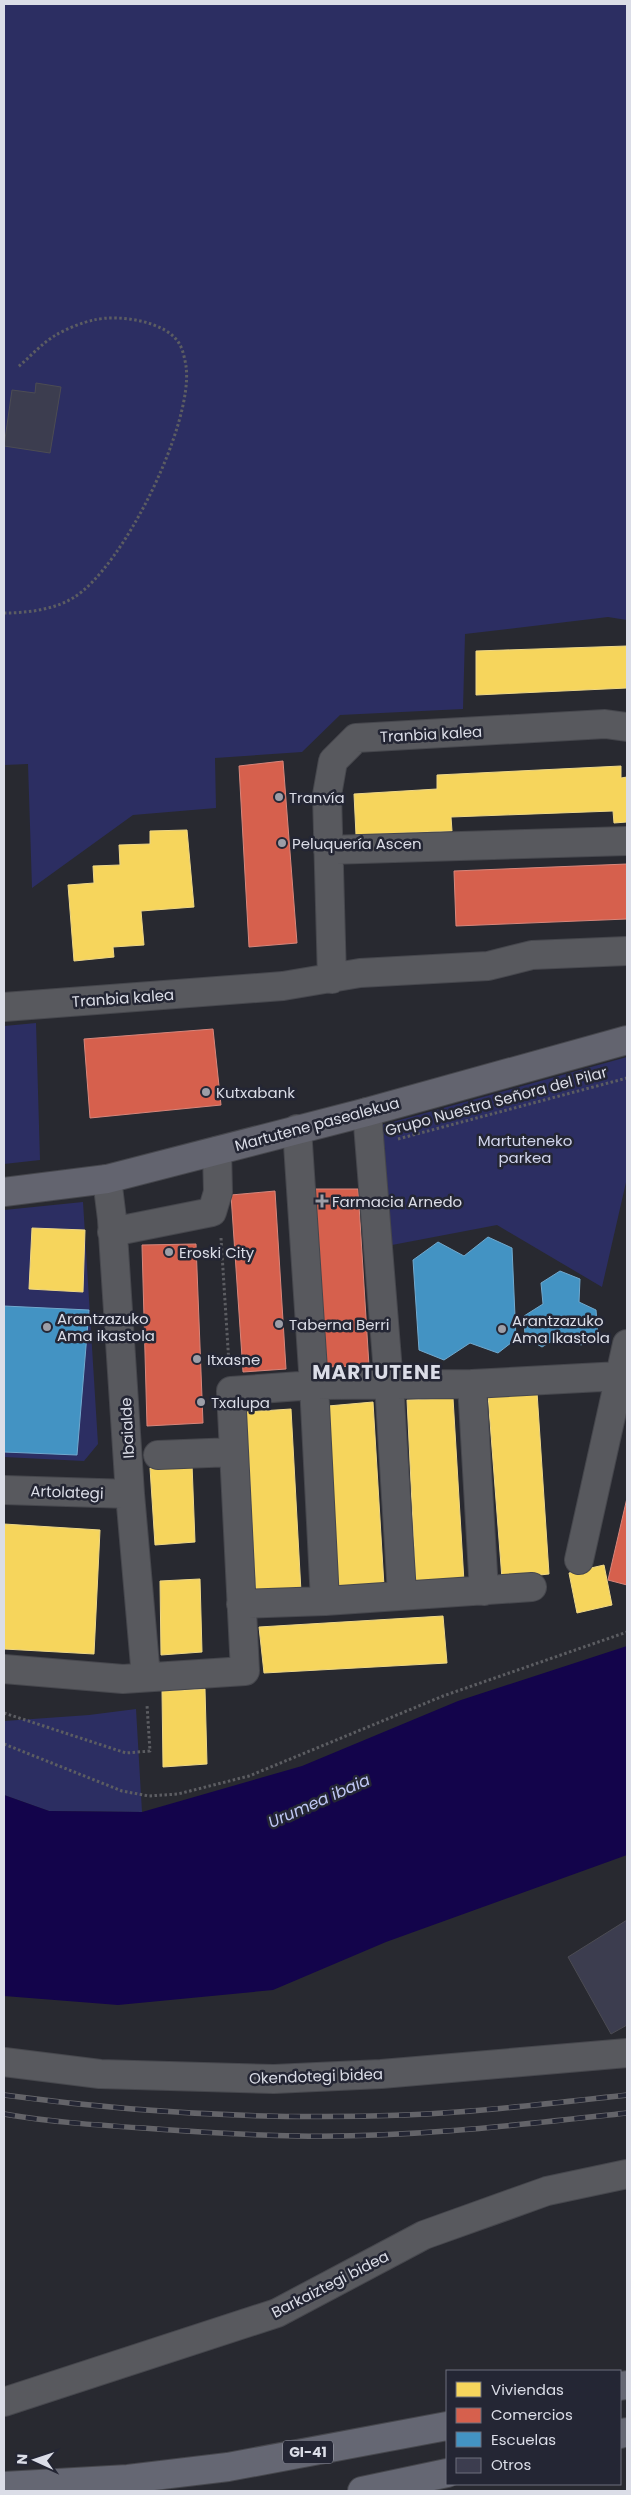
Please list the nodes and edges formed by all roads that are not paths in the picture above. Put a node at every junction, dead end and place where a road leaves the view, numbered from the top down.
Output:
1 (627, 728) edge
2 (627, 841) edge
3 (328, 850) junction
4 (627, 951) edge
5 (332, 979) junction
6 (4, 1007) edge
7 (627, 1040) edge
8 (367, 1112) junction
9 (297, 1129) junction
10 (217, 1150) junction
11 (107, 1178) junction
12 (4, 1192) edge
13 (112, 1232) junction
14 (627, 1344) edge
15 (620, 1376) junction
16 (388, 1384) junction
17 (472, 1384) junction
18 (314, 1385) junction
19 (234, 1452) junction
20 (158, 1455) dead end
21 (4, 1490) edge
22 (130, 1494) junction
23 (579, 1560) dead end
24 (532, 1587) dead end
25 (484, 1591) junction
26 (402, 1594) junction
27 (325, 1601) junction
28 (241, 1604) junction
29 (4, 1669) edge
30 (146, 1677) junction
31 (627, 2053) edge
32 (4, 2062) edge
33 (627, 2174) edge
34 (4, 2402) edge
35 (446, 2426) edge
36 (446, 2473) edge
37 (4, 2486) edge
38 (362, 2491) edge

1 - 3 street, Tranbia kalea
2 - 3 street
3 - 5 street, Tranbia kalea
4 - 5 street, Tranbia kalea
5 - 6 street, Tranbia kalea
7 - 8 main road, Martutene pasealekua
8 - 9 main road, Martutene pasealekua
8 - 16 street
9 - 10 main road, Martutene pasealekua
9 - 18 street
10 - 11 main road, Martutene pasealekua
10 - 13 street
11 - 12 main road, Martutene pasealekua
11 - 13 street, Ibaialde
13 - 22 street, Ibaialde
14 - 15 street
15 - 17 street
15 - 23 street
16 - 17 street
16 - 18 street
16 - 26 street
17 - 25 street
18 - 19 street
18 - 27 street
19 - 20 street
19 - 28 street
21 - 22 street, Artolategi
22 - 30 street, Ibaialde
24 - 25 street
25 - 26 street
26 - 27 street
27 - 28 street
28 - 30 street
29 - 30 street
31 - 32 street, Okendotegi bidea
33 - 34 street, Barkaiztegi bidea
35 - 37 highway, GI-41
36 - 38 highway

